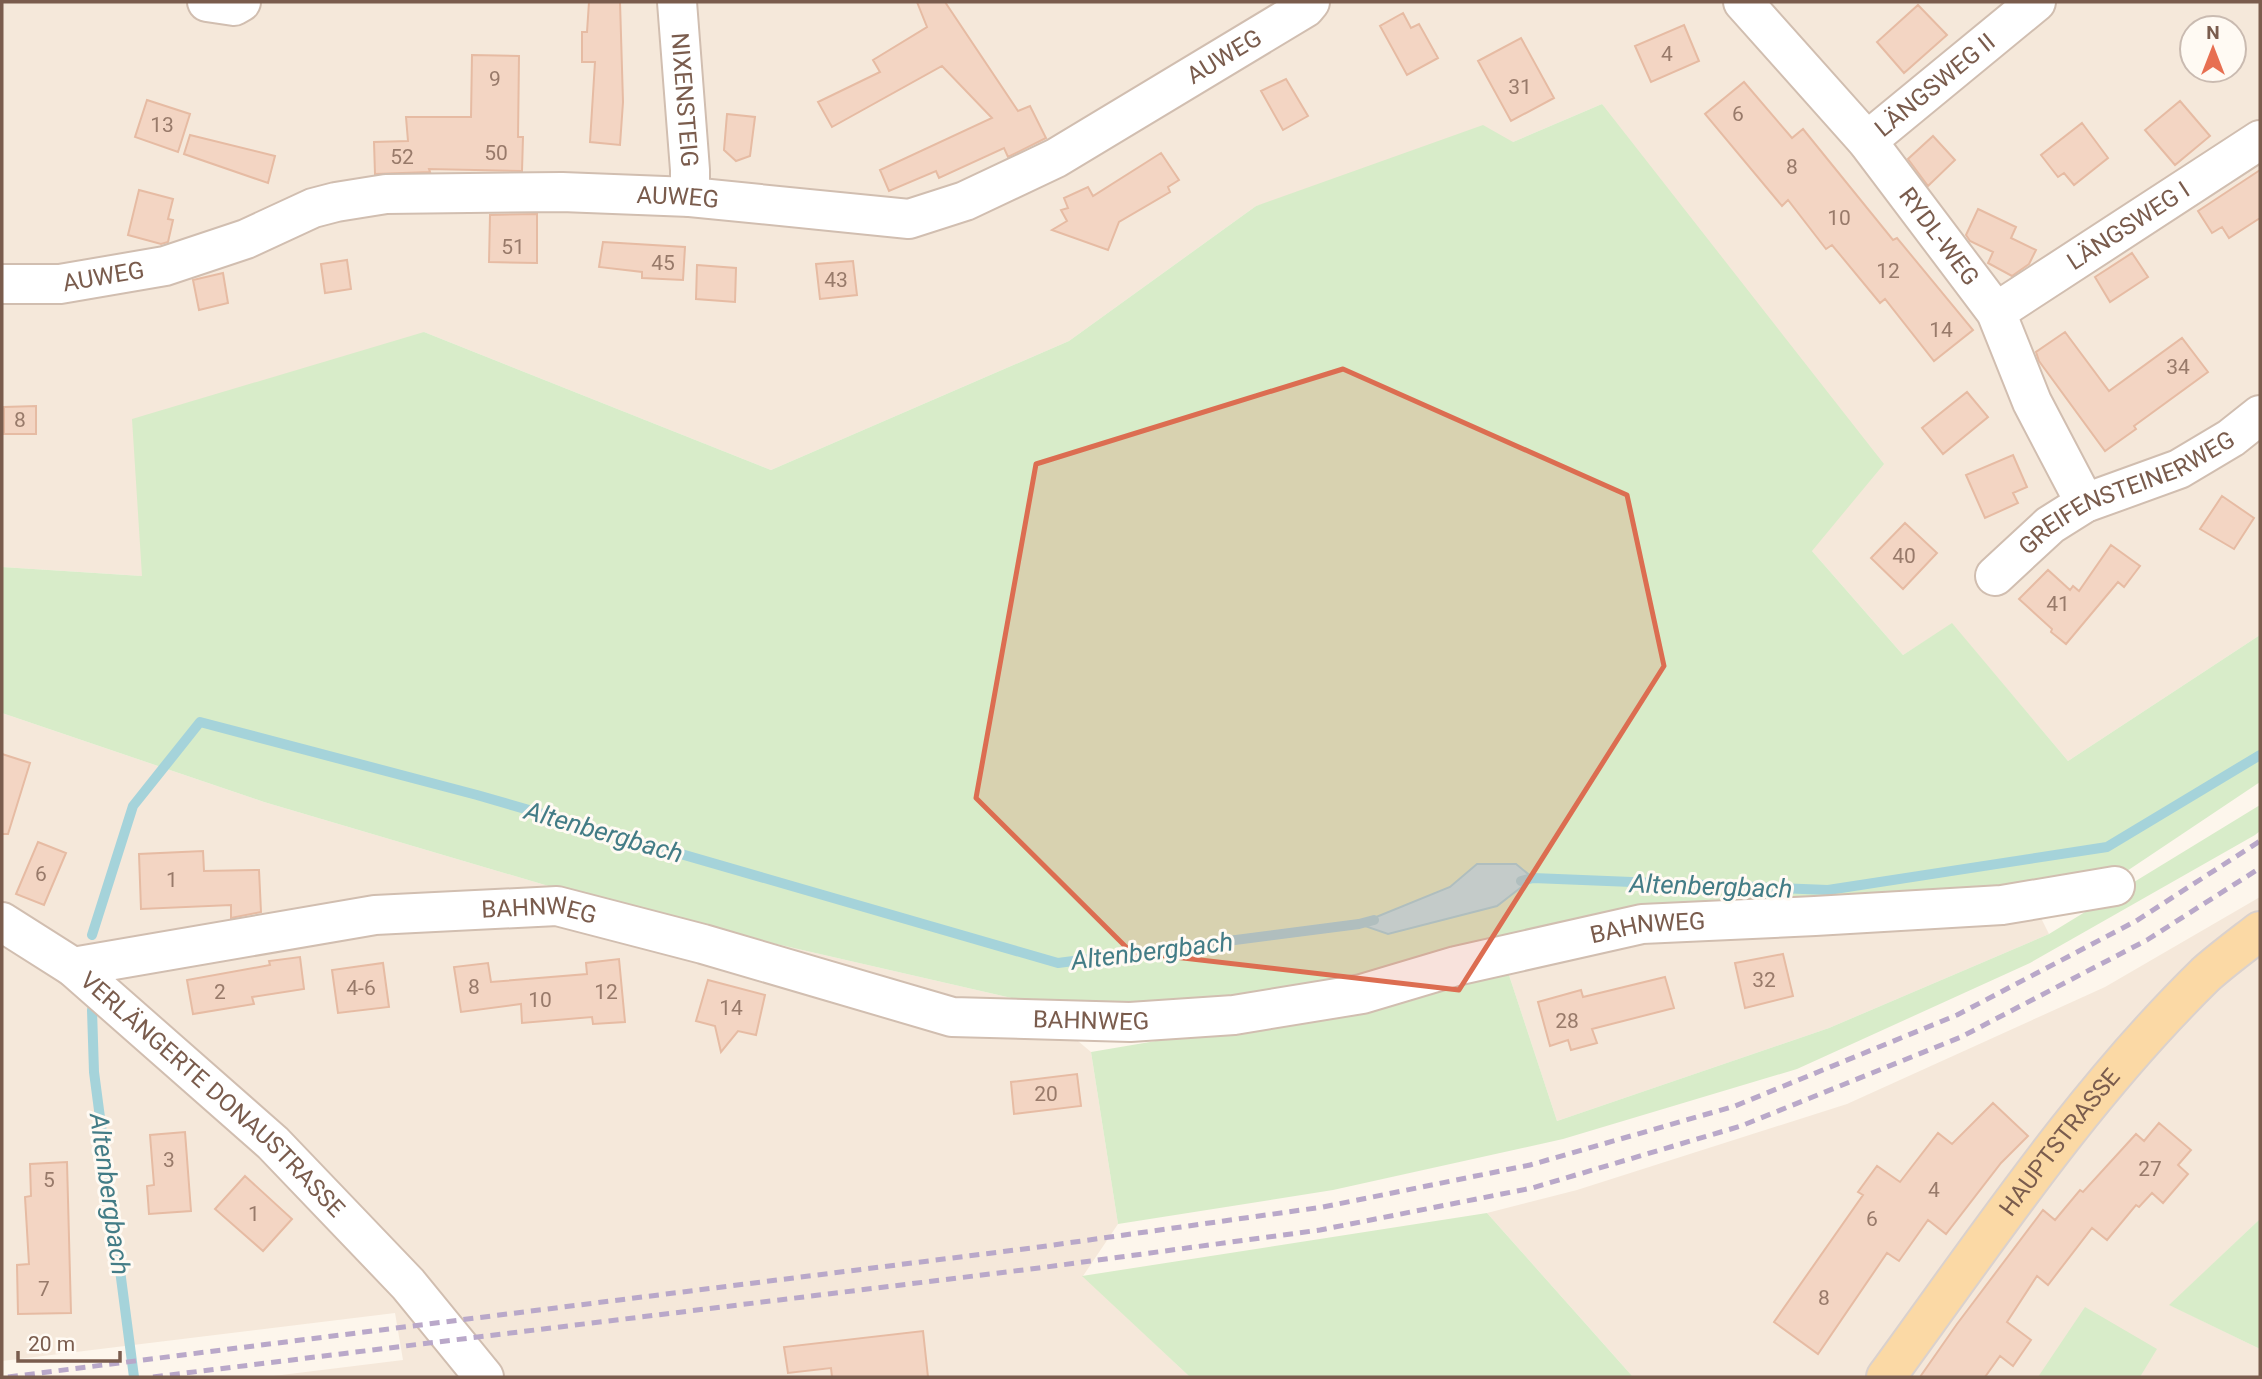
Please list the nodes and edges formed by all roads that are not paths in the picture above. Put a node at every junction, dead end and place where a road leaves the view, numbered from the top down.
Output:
1 (207, 2) edge
2 (241, 2) edge
3 (677, 2) edge
4 (1310, 2) edge
5 (1743, 2) edge
6 (2036, 2) edge
7 (2260, 140) edge
8 (1867, 141) junction
9 (690, 197) junction
10 (2, 284) edge
11 (1996, 312) junction
12 (2260, 415) edge
13 (2085, 503) junction
14 (1995, 576) dead end
15 (2115, 886) dead end
16 (2, 922) edge
17 (2260, 931) edge
18 (73, 967) junction
19 (484, 1377) edge
20 (1886, 1377) edge

1 - 2 street
3 - 9 street, NIXENSTEIG
4 - 9 street, AUWEG
5 - 8 street, RYDL-WEG
6 - 8 street, LÄNGSWEG II
7 - 11 street, LÄNGSWEG I
8 - 11 street, RYDL-WEG
9 - 10 street, AUWEG
11 - 13 street, RYDL-WEG
12 - 13 street, GREIFENSTEINERWEG
13 - 14 street, GREIFENSTEINERWEG
15 - 18 street, BAHNWEG
16 - 18 street, VERLÄNGERTE DONAUSTRASSE
17 - 20 main road, HAUPTSTRASSE
18 - 19 street, VERLÄNGERTE DONAUSTRASSE

